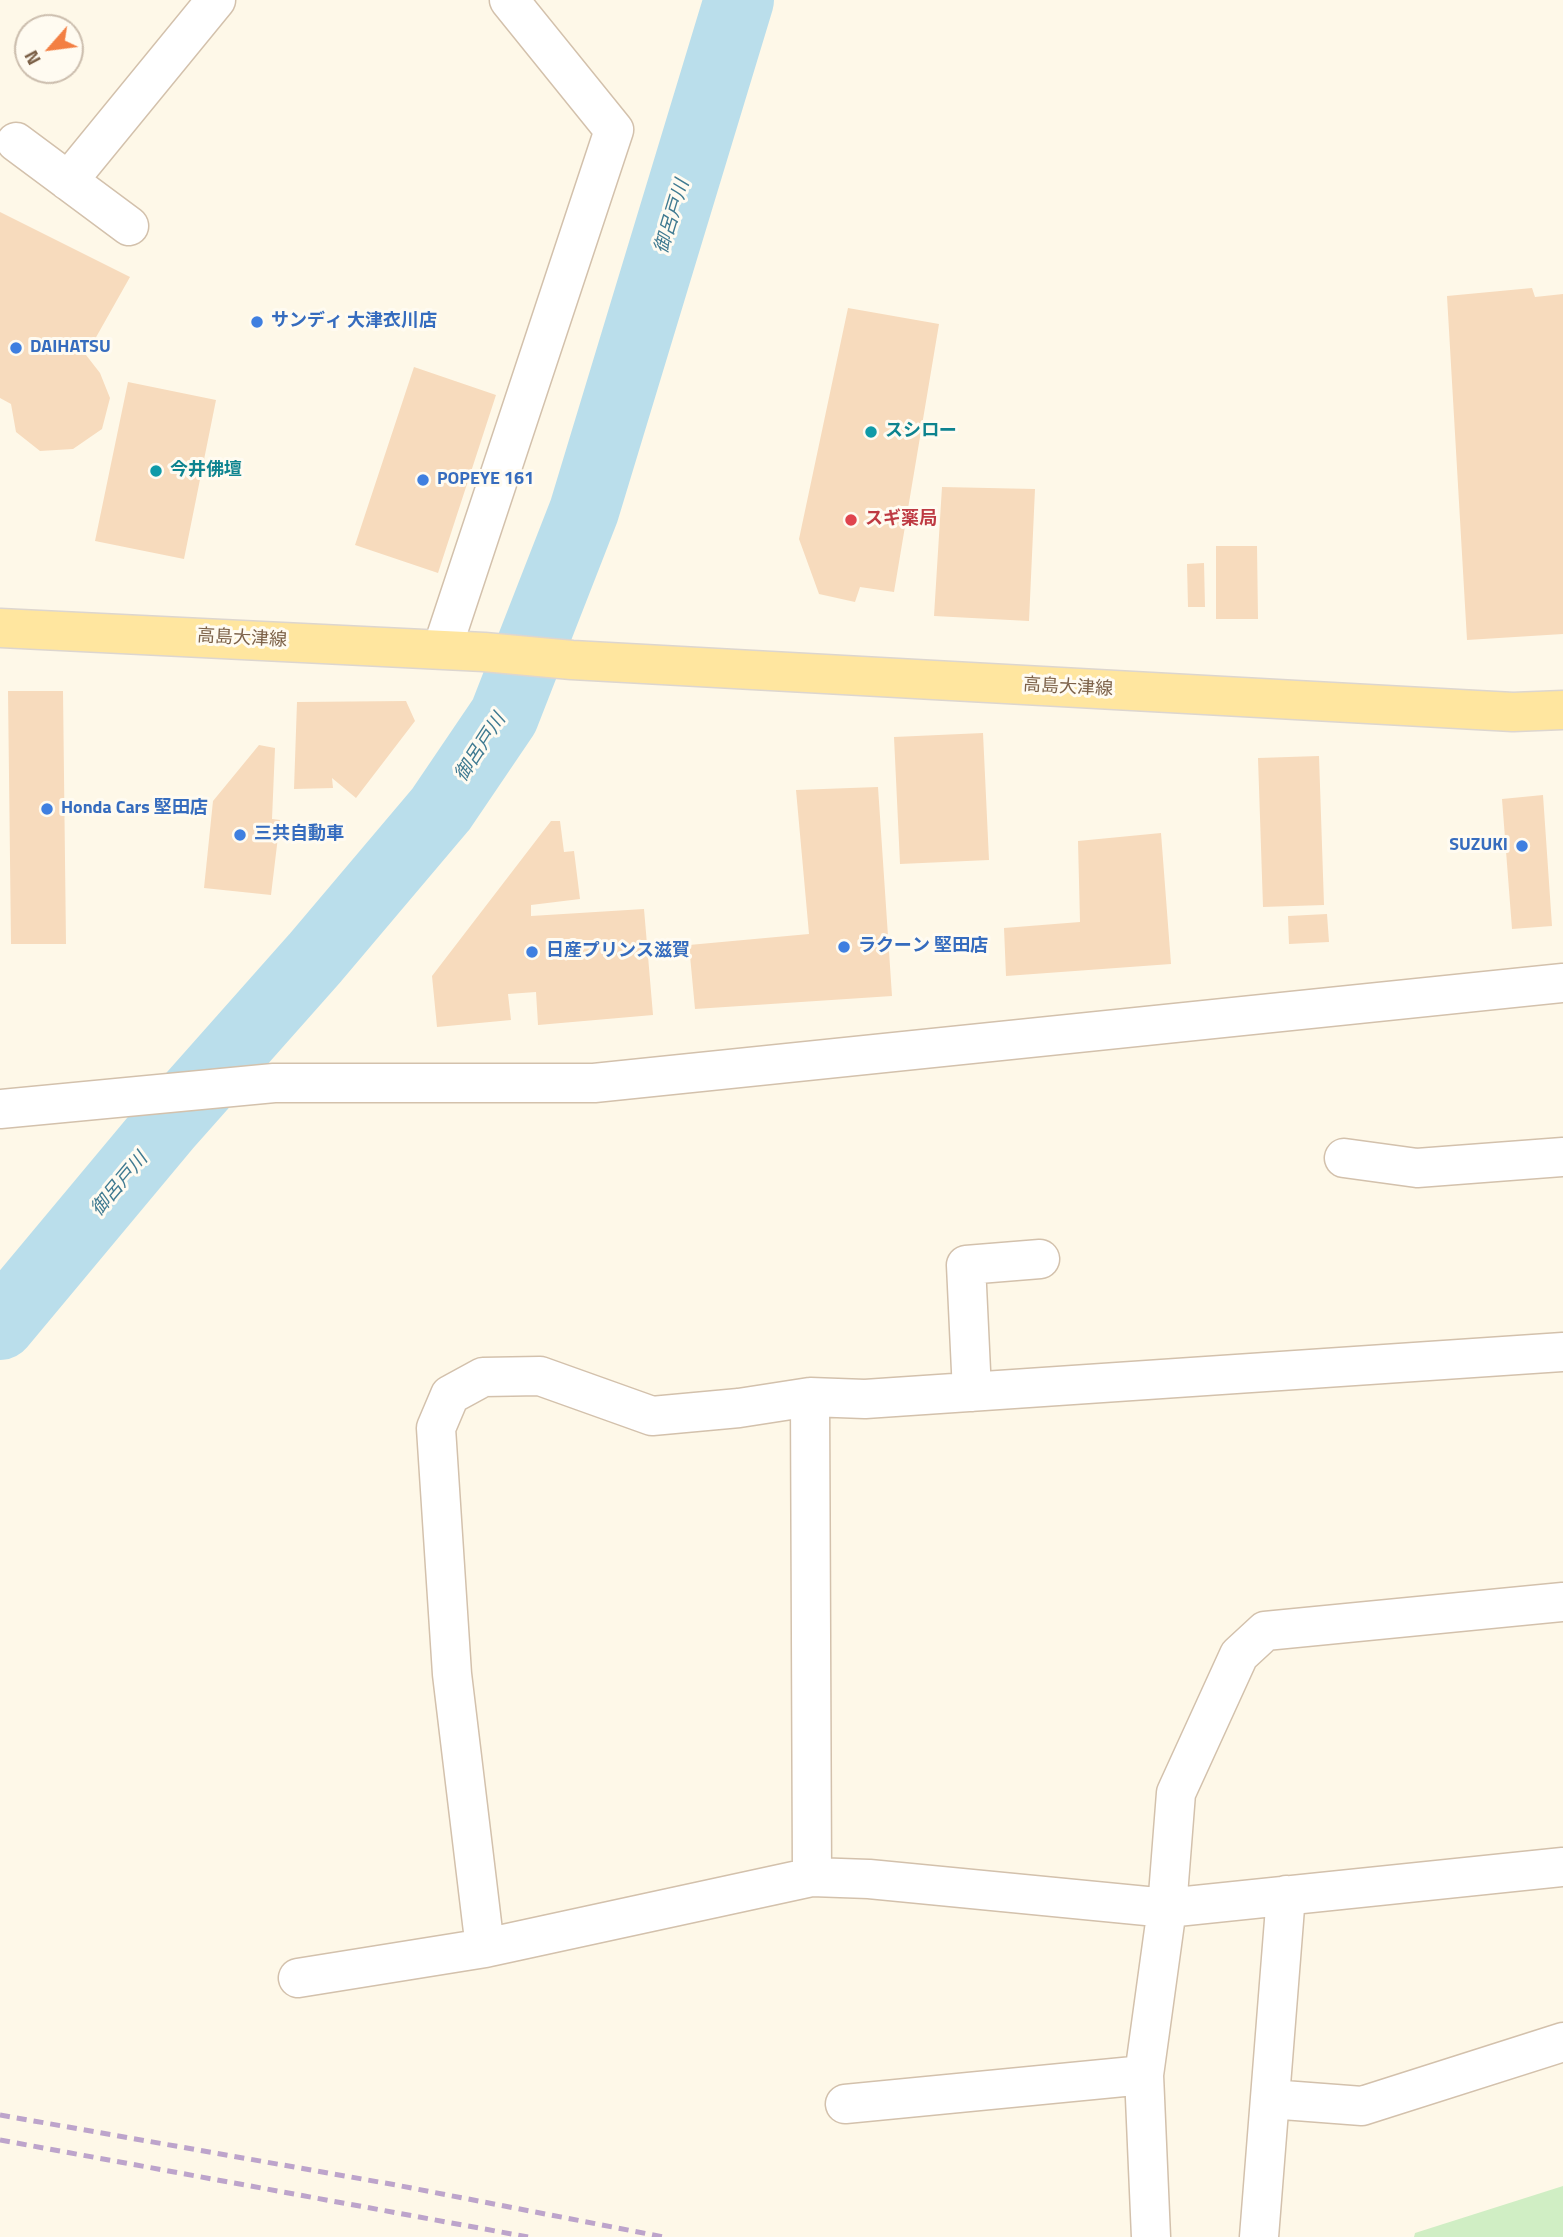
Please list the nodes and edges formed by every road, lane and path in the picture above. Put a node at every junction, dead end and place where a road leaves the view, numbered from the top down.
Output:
1 (216, 0) edge
2 (509, 0) edge
3 (16, 142) dead end
4 (68, 181) junction
5 (129, 226) dead end
6 (0, 628) edge
7 (442, 649) junction
8 (1563, 710) edge
9 (1563, 983) edge
10 (0, 1109) edge
11 (1563, 1157) edge
12 (1344, 1158) dead end
13 (1040, 1259) dead end
14 (1563, 1353) edge
15 (972, 1392) junction
16 (810, 1397) junction
17 (1563, 1602) edge
18 (1563, 1867) edge
19 (812, 1877) junction
20 (1286, 1895) junction
21 (1167, 1908) junction
22 (485, 1948) junction
23 (298, 1978) dead end
24 (1563, 2042) edge
25 (1144, 2076) junction
26 (1270, 2099) junction
27 (845, 2104) dead end
28 (1151, 2237) edge
29 (1259, 2237) edge

1 - 4 street
2 - 7 street
3 - 4 street
4 - 5 street
6 - 7 main road, 高島大津線
7 - 8 main road, 高島大津線
9 - 10 street
11 - 12 street
13 - 15 street
14 - 15 street
15 - 16 street
16 - 19 street
16 - 22 street
17 - 21 street
18 - 20 street
19 - 21 street
19 - 22 street
20 - 21 street
20 - 26 street
21 - 25 street
22 - 23 street
24 - 26 street
25 - 27 street
25 - 28 street
26 - 29 street

